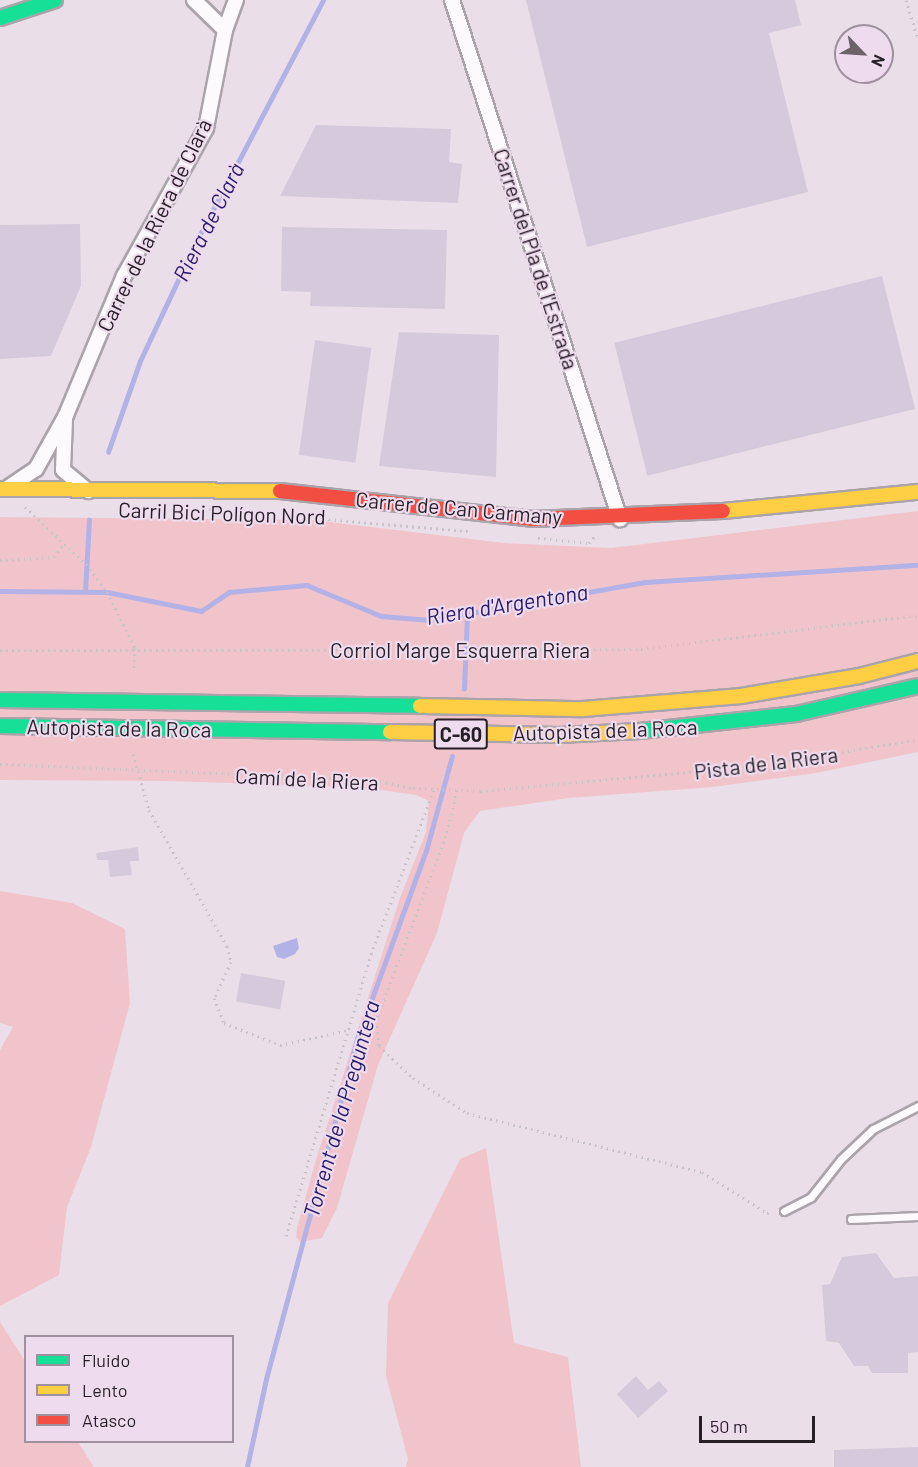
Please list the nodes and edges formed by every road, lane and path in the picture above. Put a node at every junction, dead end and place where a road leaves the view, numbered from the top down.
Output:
1 (55, 0) edge
2 (194, 0) edge
3 (236, 0) edge
4 (452, 0) edge
5 (906, 0) edge
6 (0, 18) edge
7 (225, 30) junction
8 (918, 39) edge
9 (66, 415) junction
10 (3, 489) edge
11 (89, 492) junction
12 (918, 492) edge
13 (22, 508) dead end
14 (34, 508) dead end
15 (207, 509) dead end
16 (620, 519) junction
17 (471, 531) dead end
18 (600, 531) dead end
19 (530, 537) dead end
20 (64, 543) junction
21 (0, 560) edge
22 (918, 615) edge
23 (135, 648) junction
24 (0, 650) edge
25 (918, 661) edge
26 (134, 671) dead end
27 (918, 686) edge
28 (0, 700) edge
29 (0, 726) edge
30 (918, 739) edge
31 (133, 754) dead end
32 (0, 764) edge
33 (135, 772) junction
34 (614, 781) joint
35 (434, 790) junction
36 (457, 790) junction
37 (349, 1030) junction
38 (918, 1106) edge
39 (784, 1211) joint
40 (918, 1216) edge
41 (852, 1219) dead end
42 (286, 1236) dead end

1 - 6 main road
2 - 7 street
3 - 7 street, Carrer de la Riera de Clarà
4 - 16 street, Carrer del Pla de l'Estrada
5 - 8 path
7 - 9 street, Carrer de la Riera de Clarà
9 - 10 street, Carrer de la Riera de Clarà
9 - 11 street, Carrer de la Riera de Clarà
10 - 11 main road, Carrer de Can Carmany
10 - 20 path
11 - 16 main road, Carrer de Can Carmany
12 - 16 main road, Carrer de Can Carmany
13 - 14 path
15 - 17 path, Carril Bici Polígon Nord
18 - 19 path
20 - 21 path
20 - 23 path
22 - 23 path, Corriol Marge Esquerra Riera
23 - 24 path, Corriol Marge Esquerra Riera
23 - 26 path
25 - 28 main road, Autopista de la Roca / C-60
27 - 29 main road, Autopista de la Roca / C-60
30 - 34 path, Pista de la Riera
31 - 33 path
32 - 33 path, Camí de la Riera
33 - 35 path, Camí de la Riera
33 - 37 path
34 - 36 path, Camí de la Riera
35 - 36 path, Camí de la Riera
35 - 37 path
36 - 39 path
37 - 42 path
38 - 39 lane
40 - 41 lane

